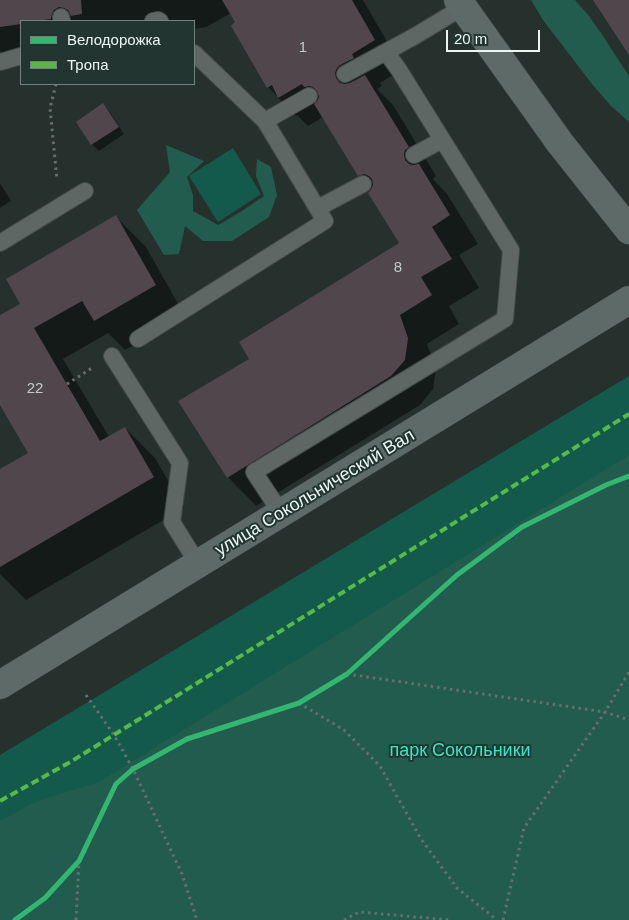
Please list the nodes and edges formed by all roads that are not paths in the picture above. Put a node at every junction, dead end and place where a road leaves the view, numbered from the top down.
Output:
1 (461, 4) edge
2 (386, 52) junction
3 (195, 54) edge
4 (20, 56) edge
5 (0, 62) edge
6 (345, 74) dead end
7 (309, 96) dead end
8 (265, 121) junction
9 (442, 140) junction
10 (414, 155) dead end
11 (363, 184) dead end
12 (85, 191) dead end
13 (318, 208) junction
14 (629, 230) edge
15 (0, 243) edge
16 (629, 300) edge
17 (138, 339) dead end
18 (112, 356) dead end
19 (281, 513) junction
20 (198, 564) junction
21 (3, 678) edge

1 - 2 lane
1 - 14 main road
2 - 6 lane
2 - 9 lane
3 - 8 lane
4 - 5 lane
7 - 8 lane
8 - 13 lane
9 - 10 lane
9 - 19 lane
11 - 13 lane
12 - 15 lane
13 - 17 lane
16 - 19 main road, улица Сокольнический Вал
18 - 20 lane
19 - 20 main road, улица Сокольнический Вал
20 - 21 main road, улица Сокольнический Вал

